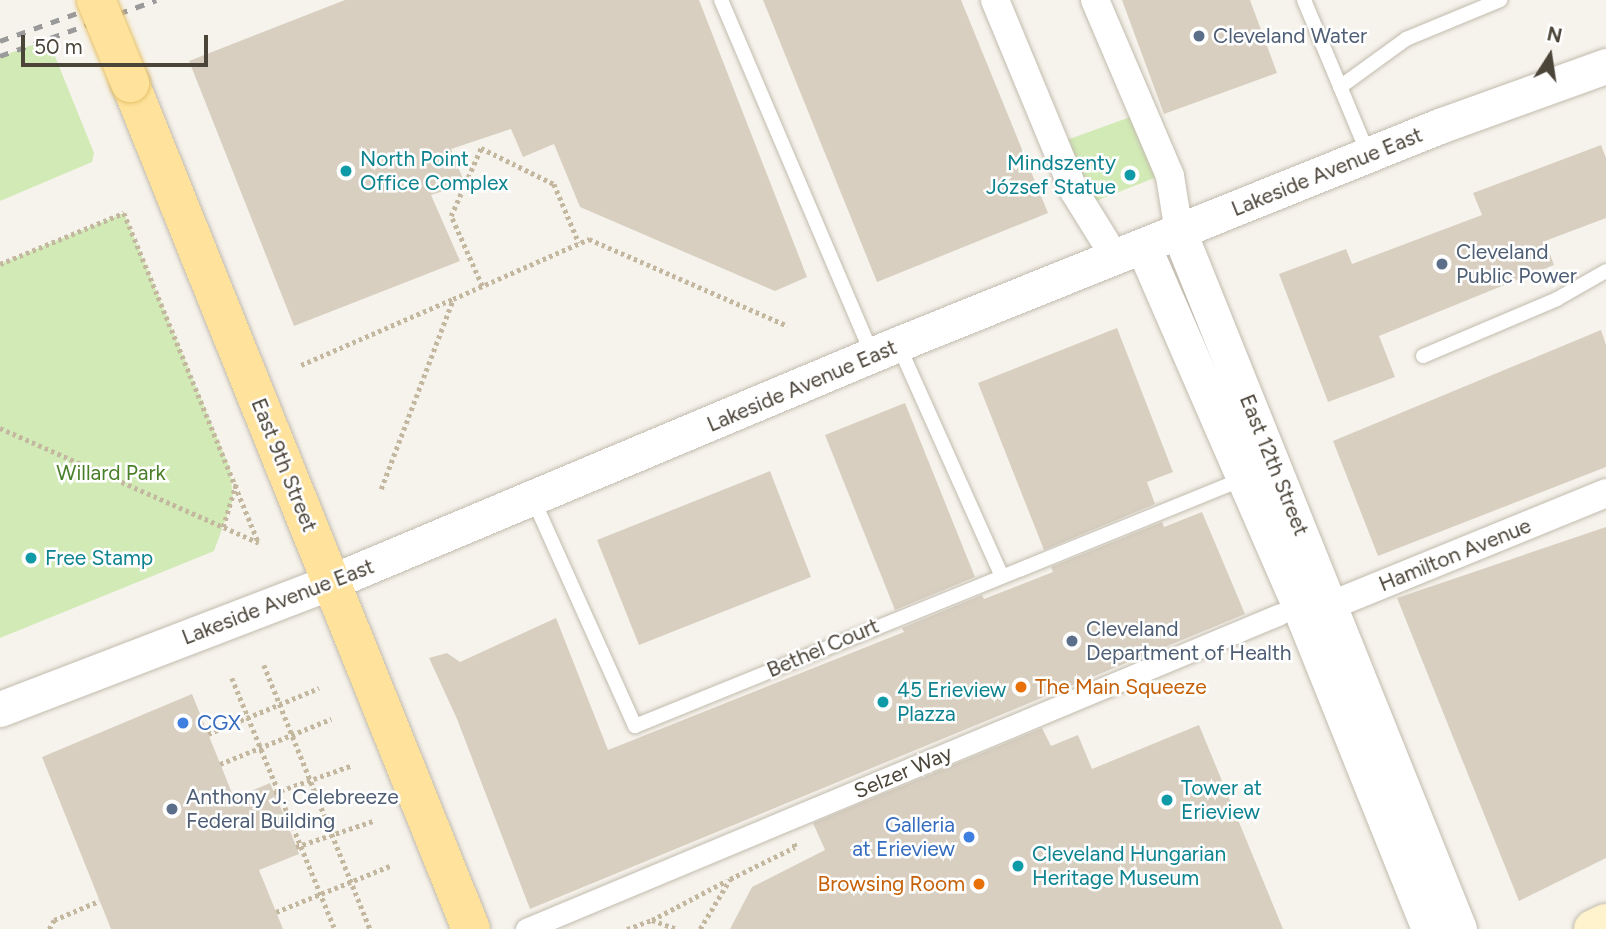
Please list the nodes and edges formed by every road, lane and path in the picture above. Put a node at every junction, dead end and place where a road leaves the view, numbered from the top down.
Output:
1 (96, 0) edge
2 (721, 0) edge
3 (995, 0) edge
4 (1096, 0) edge
5 (1304, 0) edge
6 (1500, 0) edge
7 (1606, 66) edge
8 (1340, 87) junction
9 (1368, 155) junction
10 (1179, 232) junction
11 (579, 243) junction
12 (1129, 252) junction
13 (0, 264) edge
14 (1606, 271) edge
15 (482, 286) junction
16 (453, 299) junction
17 (788, 326) dead end
18 (885, 349) junction
19 (1423, 356) dead end
20 (301, 365) dead end
21 (0, 429) edge
22 (1243, 480) junction
23 (236, 484) junction
24 (381, 489) dead end
25 (1606, 493) edge
26 (533, 499) junction
27 (223, 527) junction
28 (1001, 574) junction
29 (331, 582) junction
30 (1305, 612) junction
31 (264, 666) dead end
32 (232, 678) dead end
33 (319, 688) dead end
34 (279, 704) junction
35 (0, 709) edge
36 (248, 718) junction
37 (331, 719) dead end
38 (208, 734) dead end
39 (292, 735) junction
40 (260, 748) junction
41 (220, 764) dead end
42 (350, 766) dead end
43 (310, 780) junction
44 (276, 792) junction
45 (373, 821) dead end
46 (785, 821) junction
47 (332, 835) junction
48 (299, 847) junction
49 (390, 866) dead end
50 (730, 879) junction
51 (351, 881) junction
52 (320, 894) junction
53 (99, 901) dead end
54 (276, 912) dead end
55 (652, 919) junction
56 (1606, 923) edge
57 (49, 929) edge
58 (335, 929) edge
59 (370, 929) edge
60 (471, 929) edge
61 (526, 929) edge
62 (626, 929) edge
63 (677, 929) edge
64 (700, 929) edge
65 (1429, 929) edge
66 (1459, 929) edge
67 (1593, 929) edge

1 - 29 main road, East 9th Street, bridge
2 - 18 lane
3 - 12 street, East 12th Street
4 - 10 street, East 12th Street
5 - 8 lane
6 - 8 lane
7 - 9 street, Lakeside Avenue East
8 - 9 lane
9 - 10 street, Lakeside Avenue East
10 - 12 street, Lakeside Avenue East
10 - 30 street, East 12th Street
11 - 15 path
11 - 15 path
11 - 17 path
12 - 18 street, Lakeside Avenue East
12 - 22 street, East 12th Street
13 - 23 path
14 - 19 lane
15 - 16 path
16 - 20 path
16 - 24 path
18 - 26 street, Lakeside Avenue East
18 - 28 lane
21 - 27 path
22 - 28 lane, Bethel Court
22 - 30 street, East 12th Street
23 - 27 path
23 - 27 path
25 - 30 street, Hamilton Avenue
26 - 28 lane, Bethel Court
26 - 29 street, Lakeside Avenue East
29 - 35 street, Lakeside Avenue East
29 - 60 main road, East 9th Street
30 - 46 street, Selzer Way
30 - 65 street, East 12th Street
30 - 66 street, East 12th Street
31 - 34 path
32 - 36 path
33 - 34 path
34 - 36 path
34 - 39 path
36 - 38 path
36 - 40 path
37 - 39 path
39 - 40 path
39 - 43 path
40 - 41 path
40 - 44 path
42 - 43 path
43 - 44 path
43 - 47 path
44 - 48 path
45 - 47 path
46 - 50 path
46 - 61 street, Selzer Way
47 - 48 path
47 - 51 path
48 - 52 path
49 - 51 path
50 - 55 path
50 - 64 path
51 - 52 path
51 - 59 path
52 - 54 path
52 - 58 path
53 - 57 path
55 - 62 path
55 - 63 path
56 - 67 main road

